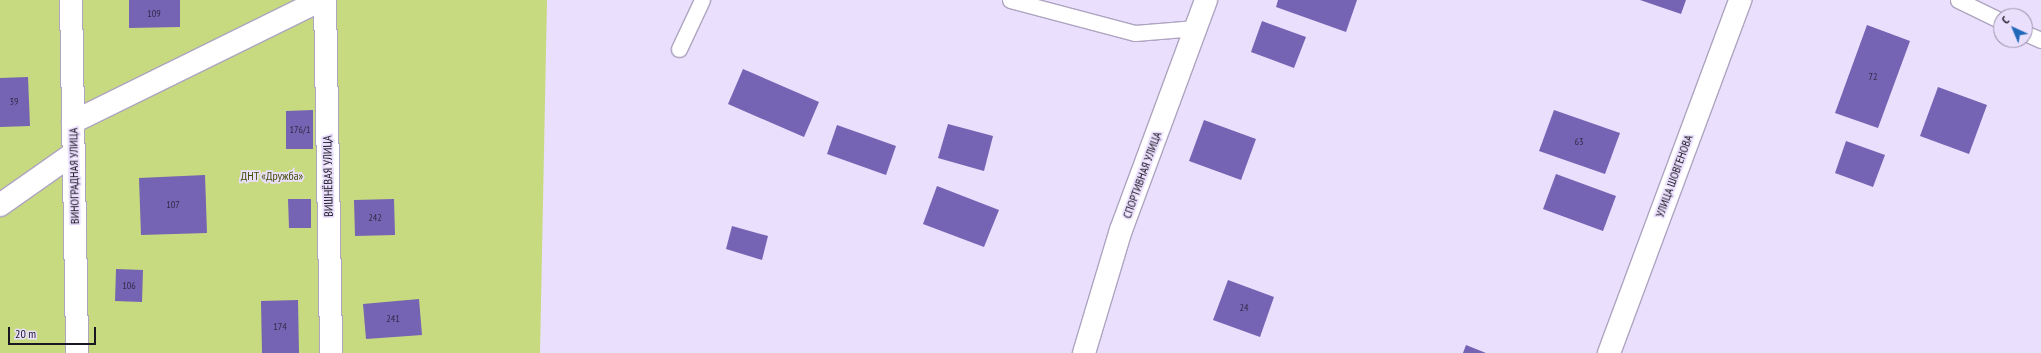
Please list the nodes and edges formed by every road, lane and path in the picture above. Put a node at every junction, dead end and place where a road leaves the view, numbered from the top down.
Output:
1 (71, 0) edge
2 (321, 0) edge
3 (325, 0) edge
4 (702, 0) edge
5 (1010, 0) edge
6 (1206, 0) edge
7 (1740, 0) edge
8 (1958, 0) edge
9 (1993, 17) edge
10 (1196, 28) junction
11 (679, 49) dead end
12 (73, 122) junction
13 (74, 153) junction
14 (0, 205) edge
15 (77, 353) edge
16 (331, 353) edge
17 (1084, 353) edge
18 (1610, 353) edge

1 - 12 street, ВИНОГРАДНАЯ УЛИЦА
2 - 12 street
3 - 16 street, ВИШНЁВАЯ УЛИЦА
4 - 11 lane
5 - 10 lane
6 - 10 street, СПОРТИВНАЯ УЛИЦА
7 - 18 street, УЛИЦА ШОВГЕНОВА
8 - 9 lane
10 - 17 street, СПОРТИВНАЯ УЛИЦА
12 - 13 street, ВИНОГРАДНАЯ УЛИЦА
13 - 14 street
13 - 15 street, ВИНОГРАДНАЯ УЛИЦА

